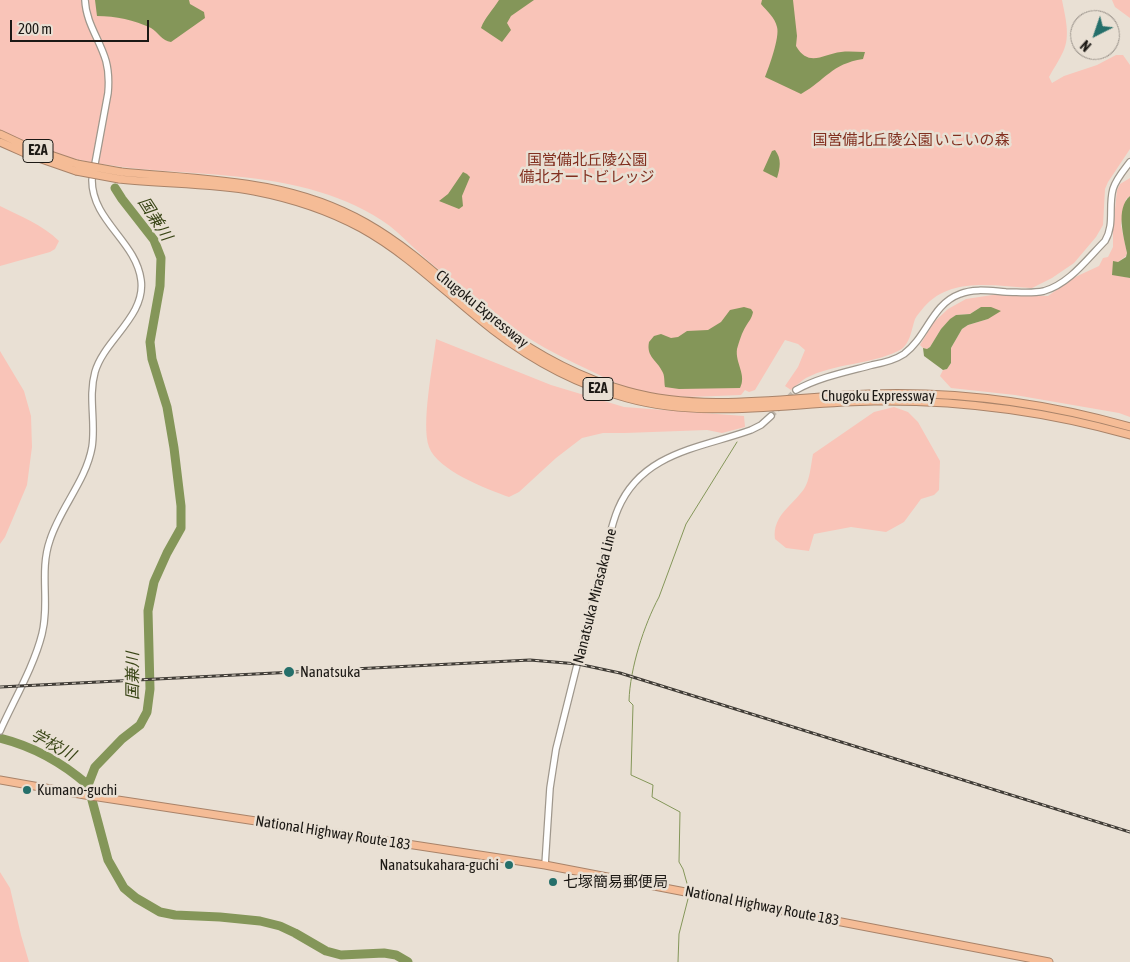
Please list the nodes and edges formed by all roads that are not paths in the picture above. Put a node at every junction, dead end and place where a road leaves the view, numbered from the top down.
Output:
1 (85, 0) edge
2 (0, 134) edge
3 (0, 142) edge
4 (1130, 162) edge
5 (76, 168) junction
6 (120, 175) junction
7 (796, 390) tunnel mouth
8 (771, 416) tunnel mouth
9 (1130, 427) edge
10 (1130, 435) edge
11 (0, 731) edge
12 (0, 780) edge
13 (545, 865) junction
14 (1049, 962) edge

1 - 11 main road
2 - 5 highway, Chugoku Expressway / E2A
3 - 5 highway, Chugoku Expressway / E2A
4 - 7 main road
5 - 6 highway, Chugoku Expressway / E2A, bridge
6 - 9 highway, Chugoku Expressway / E2A
6 - 10 highway, Chugoku Expressway / E2A
8 - 13 main road, Nanatsuka Mirasaka Line
12 - 13 highway, National Highway Route 183
13 - 14 highway, National Highway Route 183

